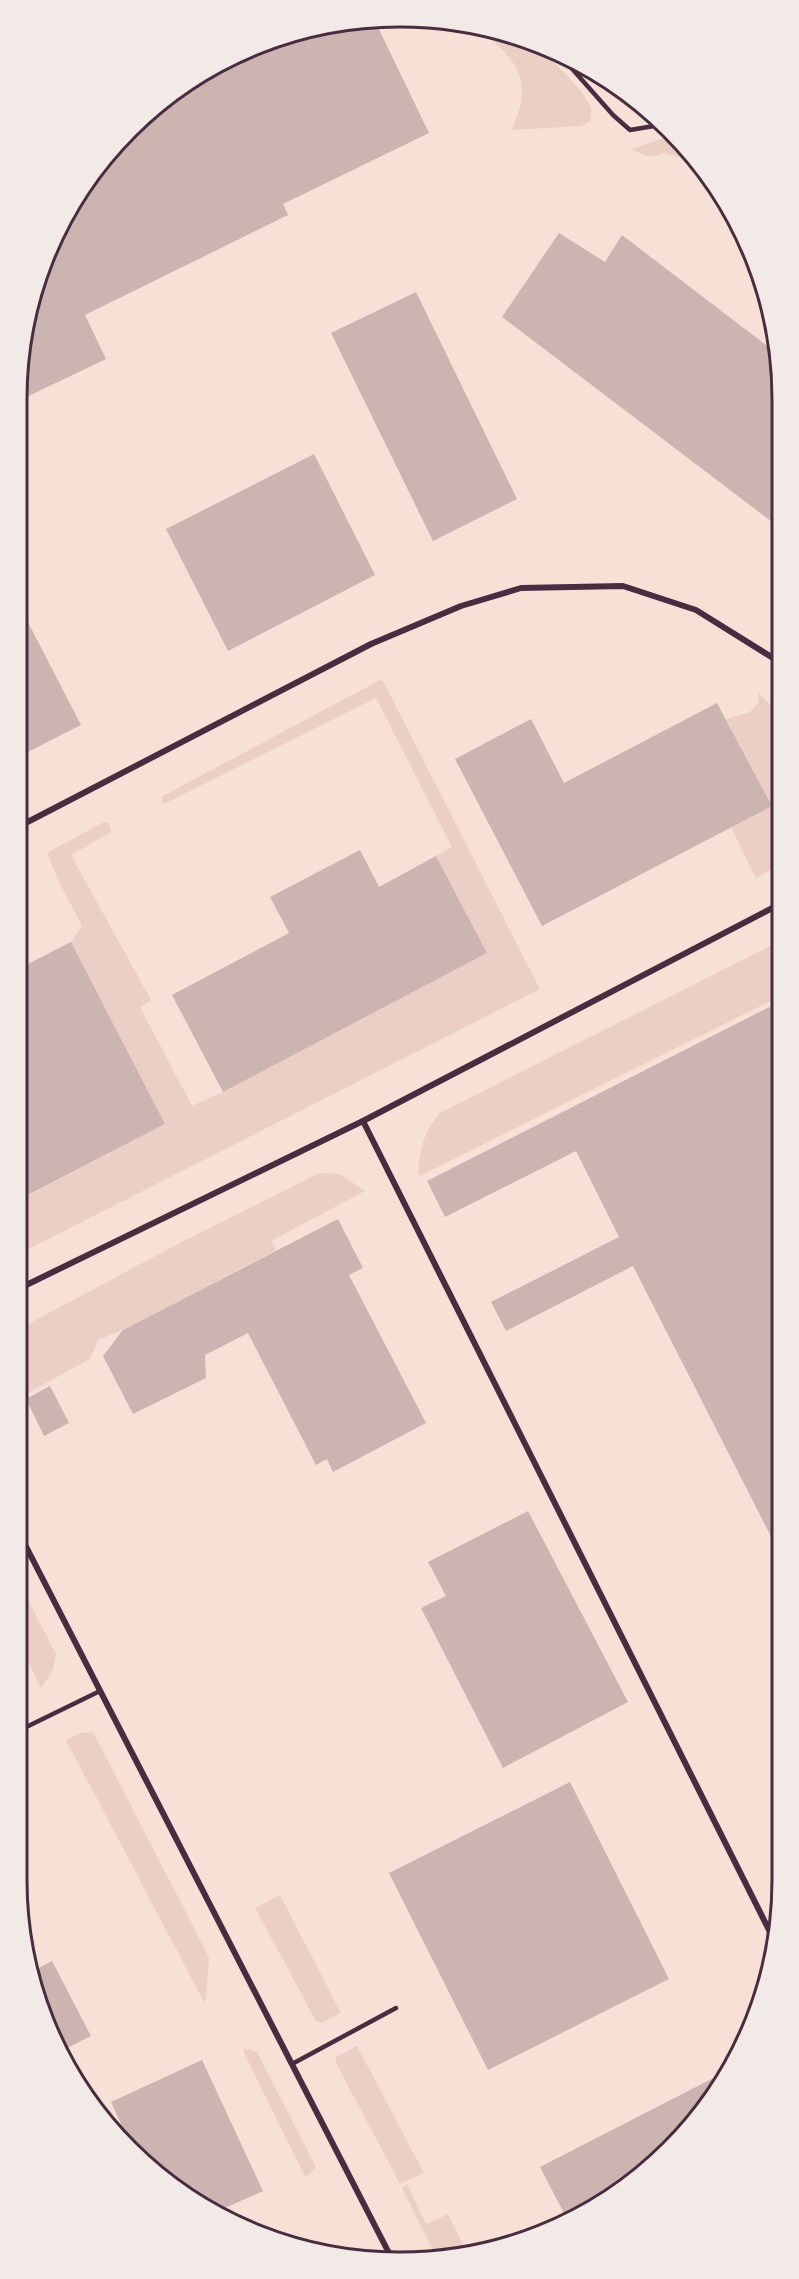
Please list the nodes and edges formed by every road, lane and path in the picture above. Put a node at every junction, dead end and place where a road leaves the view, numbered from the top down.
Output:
1 (573, 70) edge
2 (653, 126) edge
3 (772, 657) edge
4 (27, 822) edge
5 (772, 908) edge
6 (363, 1121) junction
7 (27, 1285) edge
8 (27, 1548) edge
9 (100, 1690) junction
10 (27, 1726) edge
11 (769, 1930) edge
12 (396, 2008) dead end
13 (292, 2064) junction
14 (388, 2252) edge

1 - 2 lane
3 - 4 street
5 - 6 street
6 - 7 street
6 - 11 street
8 - 9 street
9 - 10 lane
9 - 13 street
12 - 13 lane
13 - 14 street

